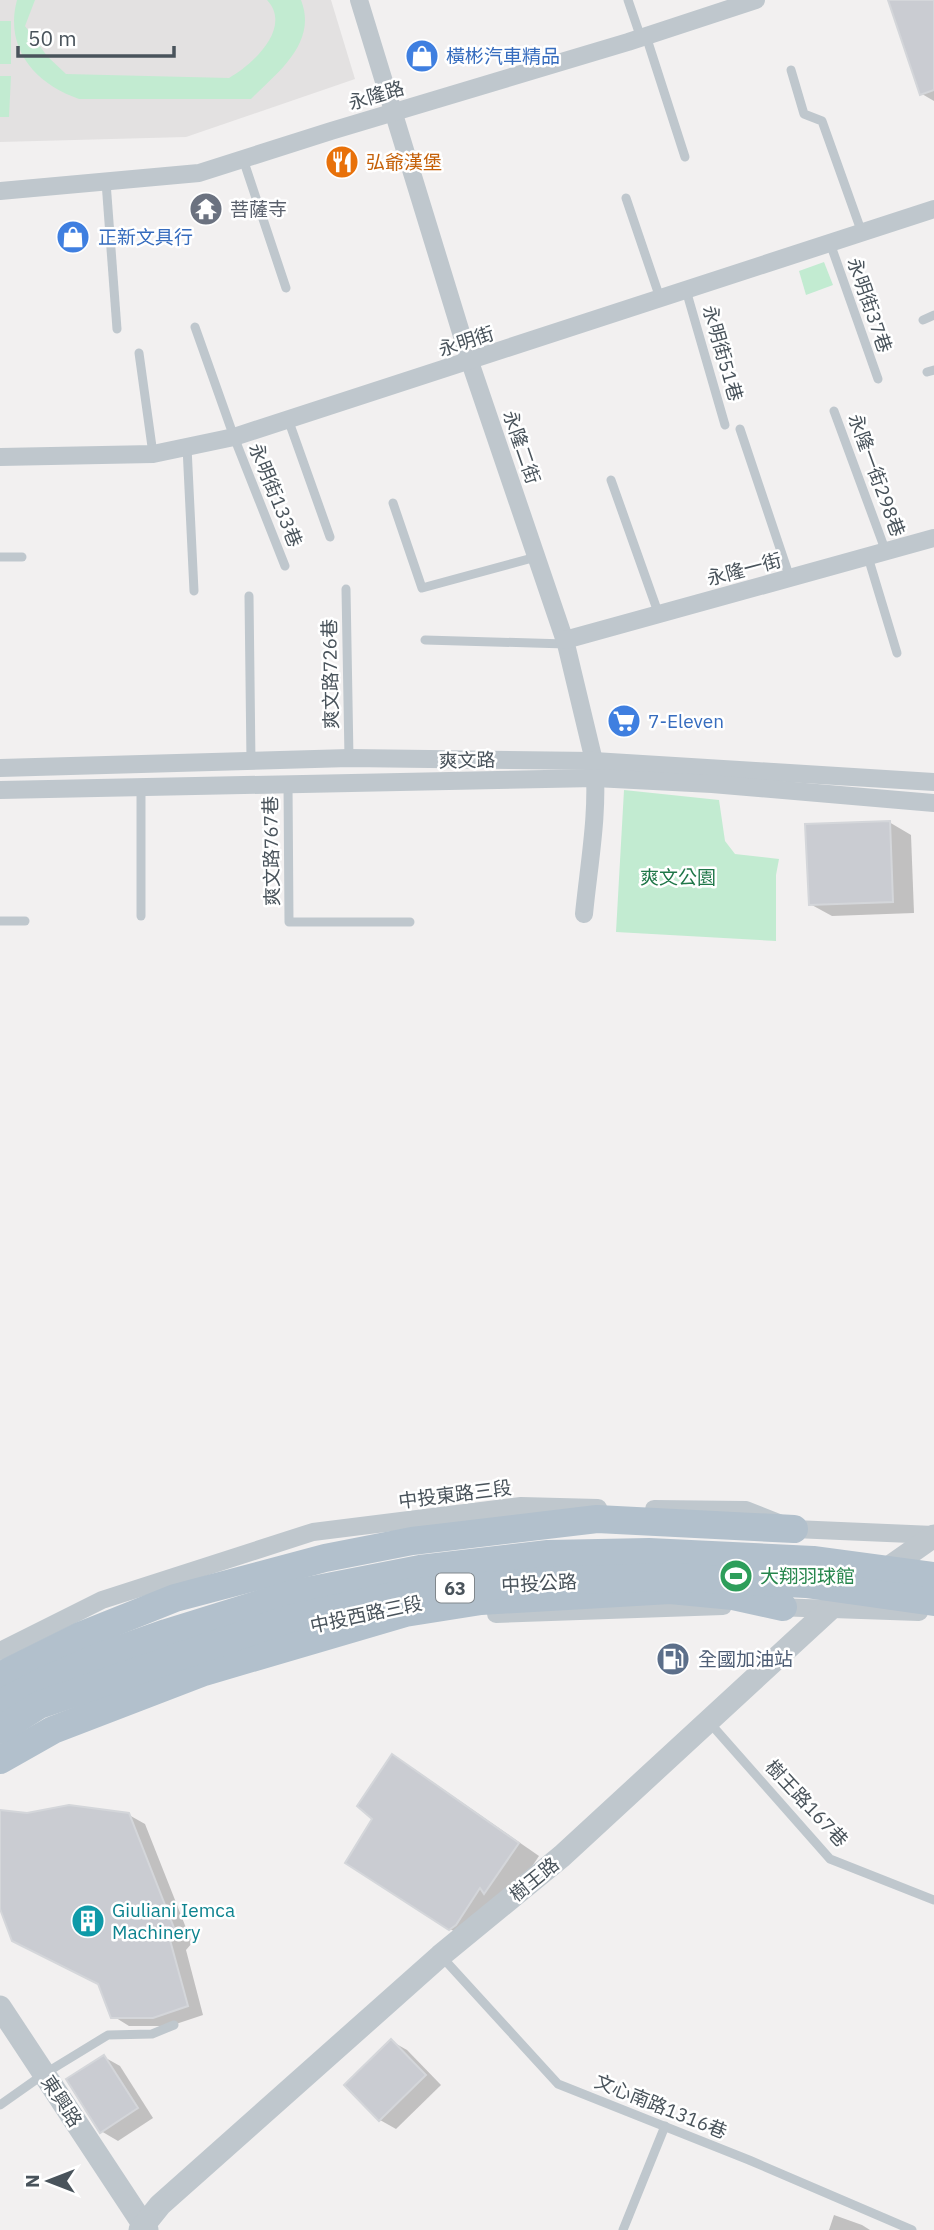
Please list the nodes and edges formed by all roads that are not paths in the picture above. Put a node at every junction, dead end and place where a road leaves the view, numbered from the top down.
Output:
1 (359, 0) edge
2 (628, 0) edge
3 (756, 0) edge
4 (643, 37) junction
5 (791, 70) dead end
6 (393, 112) junction
7 (685, 157) dead end
8 (243, 159) junction
9 (106, 182) junction
10 (0, 191) edge
11 (626, 198) dead end
12 (934, 209) edge
13 (862, 233) junction
14 (830, 243) junction
15 (286, 288) dead end
16 (686, 290) junction
17 (660, 298) junction
18 (934, 316) edge
19 (923, 320) dead end
20 (195, 327) dead end
21 (117, 329) dead end
22 (139, 353) dead end
23 (470, 362) junction
24 (878, 379) dead end
25 (834, 411) dead end
26 (288, 419) junction
27 (726, 425) dead end
28 (740, 429) dead end
29 (234, 437) junction
30 (187, 447) junction
31 (153, 454) junction
32 (0, 457) edge
33 (611, 480) dead end
34 (393, 503) dead end
35 (330, 537) dead end
36 (934, 538) edge
37 (886, 552) junction
38 (536, 556) junction
39 (22, 557) dead end
40 (868, 557) junction
41 (0, 558) edge
42 (285, 566) dead end
43 (790, 578) junction
44 (346, 589) dead end
45 (194, 591) dead end
46 (248, 596) dead end
47 (659, 615) junction
48 (425, 640) dead end
49 (566, 642) junction
50 (897, 653) dead end
51 (349, 758) junction
52 (251, 762) junction
53 (0, 768) edge
54 (594, 770) junction
55 (934, 782) edge
56 (288, 784) junction
57 (141, 788) junction
58 (0, 790) edge
59 (934, 803) edge
60 (584, 914) dead end
61 (141, 916) dead end
62 (0, 921) edge
63 (25, 921) dead end
64 (410, 922) dead end
65 (794, 1530) junction
66 (934, 1536) edge
67 (934, 1576) edge
68 (934, 1602) edge
69 (783, 1607) junction
70 (830, 1609) junction
71 (934, 1612) edge
72 (0, 1651) edge
73 (0, 1676) edge
74 (0, 1704) edge
75 (709, 1722) junction
76 (0, 1730) edge
77 (0, 1760) edge
78 (0, 1773) edge
79 (934, 1900) edge
80 (440, 1956) junction
81 (0, 2007) edge
82 (174, 2025) dead end
83 (44, 2074) junction
84 (0, 2105) edge
85 (665, 2126) junction
86 (144, 2228) edge
87 (623, 2230) edge
88 (912, 2230) edge

1 - 6 street, 永隆二街
2 - 4 lane
3 - 4 street, 永隆路
4 - 6 street, 永隆路
4 - 7 lane
5 - 13 lane
6 - 8 street, 永隆路
6 - 23 street, 永隆二街
8 - 9 street, 永隆路
8 - 15 lane
9 - 10 street, 永隆路
9 - 21 lane
11 - 17 lane
12 - 13 street, 永明街
13 - 14 street, 永明街
14 - 16 street, 永明街
14 - 24 lane, 永明街37巷
16 - 17 street, 永明街
16 - 27 lane, 永明街51巷
17 - 23 street, 永明街
18 - 19 lane
20 - 29 lane, 永明街133巷
22 - 31 lane
23 - 26 street, 永明街
23 - 38 street, 永隆二街
25 - 37 lane, 永隆一街298巷
26 - 29 street, 永明街
26 - 35 lane
28 - 43 lane
29 - 30 street, 永明街
29 - 42 lane, 永明街133巷
30 - 31 street, 永明街
30 - 45 lane
31 - 32 street, 永明街
33 - 47 lane
34 - 38 lane
36 - 37 street, 永隆一街
37 - 40 street, 永隆一街
38 - 49 street, 永隆二街
39 - 41 lane
40 - 43 street, 永隆一街
40 - 50 lane
43 - 47 street, 永隆一街
44 - 51 lane, 爽文路726巷
46 - 52 lane
47 - 49 street, 永隆一街
48 - 49 lane
49 - 54 street, 永隆二街
51 - 52 street, 爽文路
51 - 54 street, 爽文路
52 - 53 street, 爽文路
54 - 55 street, 爽文路
54 - 56 street, 爽文路
54 - 59 street, 爽文路
54 - 60 street, 永隆二街
56 - 57 street, 爽文路
56 - 64 lane, 爽文路767巷
57 - 58 street, 爽文路
57 - 61 lane
62 - 63 lane
65 - 66 street, 中投東路三段
65 - 72 street, 中投東路三段
65 - 73 main road
66 - 70 street, 樹王路
67 - 74 main road, 中投公路 / 63, bridge
68 - 76 main road, 中投公路 / 63, bridge
69 - 70 street, 中投西路三段
69 - 77 main road
69 - 78 street, 中投西路三段
70 - 71 street, 中投西路三段
70 - 75 street, 樹王路
75 - 79 lane, 樹王路167巷
75 - 80 street, 樹王路
80 - 85 lane, 文心南路1316巷
80 - 86 street, 樹王路
81 - 83 street, 東興路
82 - 83 lane
83 - 84 lane
83 - 86 street, 東興路
85 - 87 lane
85 - 88 lane, 文心南路1316巷

